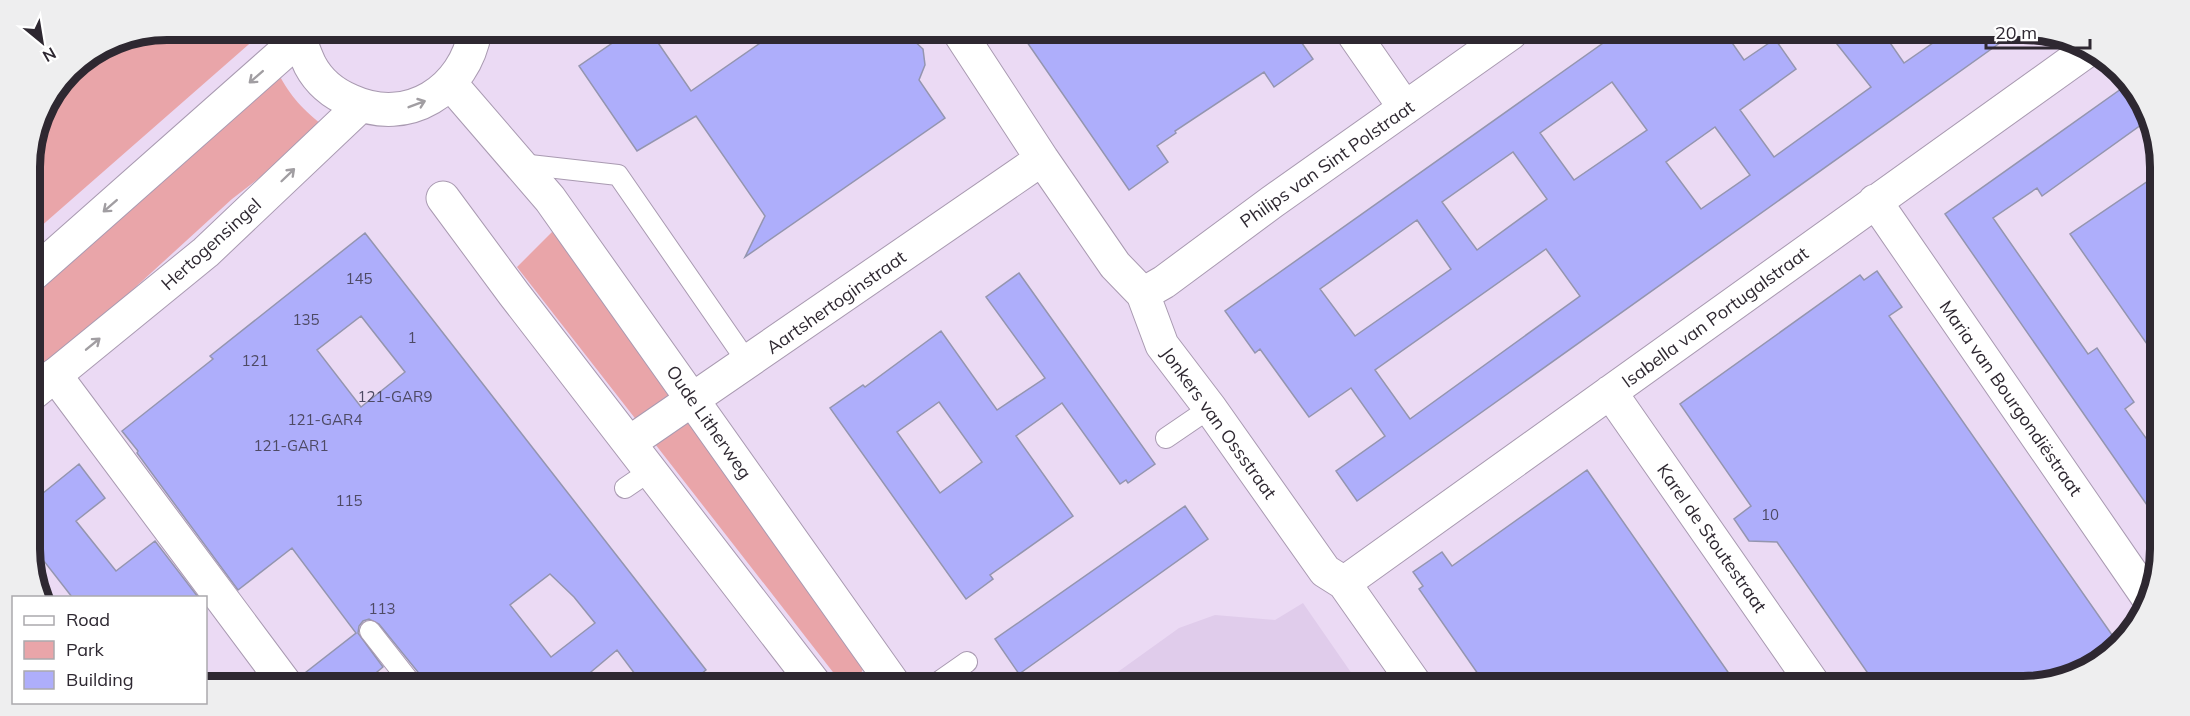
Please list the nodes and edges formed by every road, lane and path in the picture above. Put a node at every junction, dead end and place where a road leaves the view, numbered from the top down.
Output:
1 (1358, 40) edge
2 (1501, 40) edge
3 (292, 41) edge
4 (302, 41) edge
5 (472, 41) edge
6 (965, 41) edge
7 (2080, 55) edge
8 (450, 83) junction
9 (360, 105) junction
10 (1405, 108) junction
11 (1042, 159) junction
12 (520, 164) junction
13 (443, 198) dead end
14 (1875, 201) junction
15 (41, 267) edge
16 (1143, 294) junction
17 (748, 363) junction
18 (43, 384) edge
19 (1610, 392) junction
20 (694, 400) junction
21 (1210, 408) junction
22 (1166, 438) dead end
23 (629, 443) junction
24 (1344, 583) junction
25 (2143, 590) edge
26 (207, 593) edge
27 (370, 631) dead end
28 (967, 662) dead end
29 (1409, 675) edge
30 (1807, 675) edge
31 (279, 676) edge
32 (405, 676) edge
33 (808, 676) edge
34 (888, 676) edge
35 (948, 676) edge

1 - 10 street
2 - 10 street, Philips van Sint Polstraat
3 -> 15 street
4 - 9 street
5 - 8 street
6 - 11 street, Jonkers van Ossstraat
7 - 14 street, Isabella van Portugalstraat
9 -> 8 street
8 - 12 street, Oude Litherweg
18 -> 9 street, Hertogensingel
10 - 16 street, Philips van Sint Polstraat
11 - 16 street, Jonkers van Ossstraat
11 - 17 street, Aartshertoginstraat
12 - 17 lane
12 - 20 street, Oude Litherweg
13 - 23 street
14 - 19 street, Isabella van Portugalstraat
14 - 25 street, Maria van Bourgondiëstraat
16 - 21 street, Jonkers van Ossstraat
17 - 20 street, Aartshertoginstraat
18 - 26 street, Hertogensingel
19 - 24 street, Isabella van Portugalstraat
19 - 30 street, Karel de Stoutestraat
20 - 23 street, Aartshertoginstraat
20 - 34 street, Oude Litherweg
21 - 22 lane
21 - 24 street, Jonkers van Ossstraat
23 - 33 street
24 - 29 street, Jonkers van Ossstraat
26 - 31 street, Hertogensingel
27 - 32 lane
28 - 35 lane

